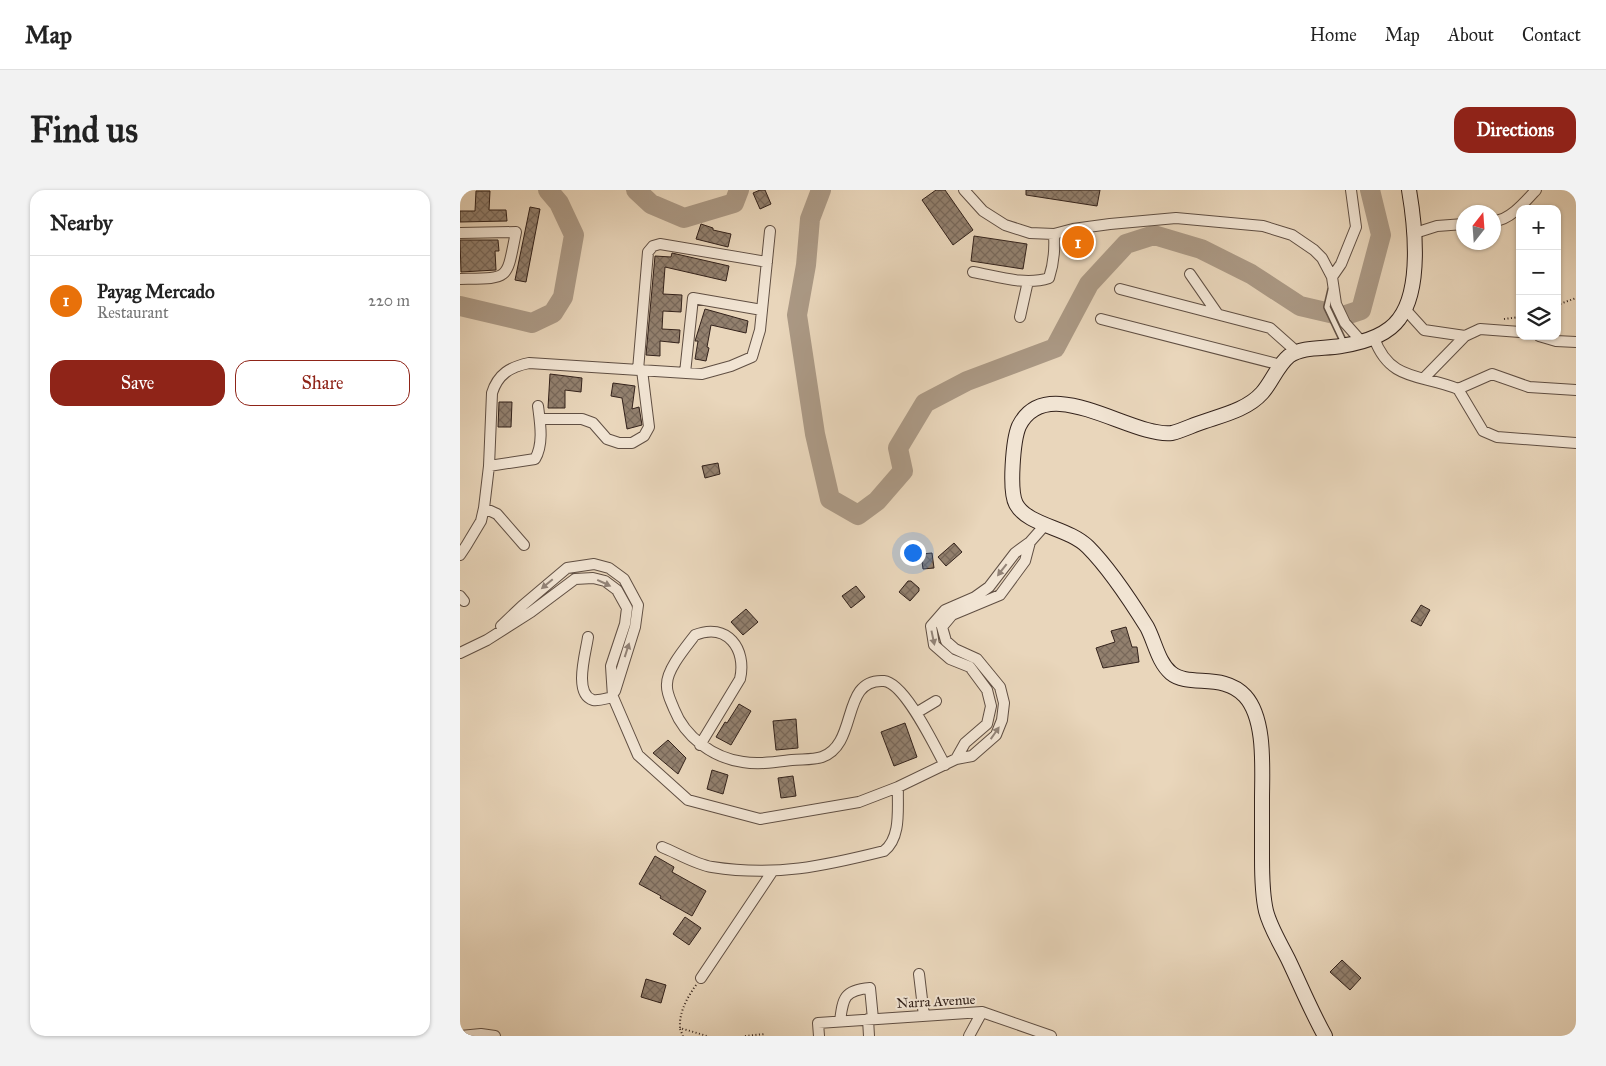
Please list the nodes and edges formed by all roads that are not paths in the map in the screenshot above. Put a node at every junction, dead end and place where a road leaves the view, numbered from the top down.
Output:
1 (964, 190) edge
2 (1351, 190) edge
3 (1409, 190) edge
4 (1536, 190) edge
5 (1501, 219) edge
6 (1456, 225) edge
7 (770, 231) dead end
8 (460, 233) edge
9 (1415, 233) junction
10 (1054, 234) junction
11 (767, 262) junction
12 (973, 272) dead end
13 (1190, 274) dead end
14 (460, 278) edge
15 (1028, 281) junction
16 (1332, 282) junction
17 (1120, 289) dead end
18 (1405, 309) junction
19 (762, 310) junction
20 (1217, 313) junction
21 (1020, 316) dead end
22 (1102, 320) dead end
23 (1340, 324) junction
24 (1516, 332) edge
25 (1465, 336) junction
26 (1368, 340) junction
27 (1553, 340) edge
28 (1576, 342) edge
29 (1346, 346) junction
30 (1297, 352) junction
31 (1281, 365) junction
32 (640, 370) junction
33 (685, 372) junction
34 (1424, 378) junction
35 (1458, 389) junction
36 (1576, 390) edge
37 (538, 406) dead end
38 (540, 419) junction
39 (1576, 443) edge
40 (489, 466) junction
41 (484, 508) junction
42 (1046, 525) junction
43 (1030, 542) junction
44 (524, 546) dead end
45 (460, 554) edge
46 (989, 587) junction
47 (1000, 595) junction
48 (588, 637) dead end
49 (460, 653) edge
50 (613, 697) junction
51 (936, 701) dead end
52 (916, 713) junction
53 (700, 745) junction
54 (956, 759) junction
55 (945, 765) junction
56 (898, 787) junction
57 (662, 847) dead end
58 (772, 872) junction
59 (918, 974) dead end
60 (701, 978) road end
61 (982, 1012) junction
62 (924, 1016) junction
63 (870, 1019) junction
64 (840, 1021) junction
65 (1027, 1032) edge
66 (460, 1036) edge
67 (495, 1036) edge
68 (819, 1036) edge
69 (869, 1036) edge
70 (969, 1036) edge
71 (1051, 1036) edge
72 (1325, 1036) edge

1 - 10 street
2 - 16 street
3 - 9 main road
4 - 5 street
6 - 9 street
7 - 11 street
8 - 14 street
9 - 18 main road
10 - 15 street
10 - 16 street
11 - 19 street
11 - 32 street
12 - 15 street
13 - 20 street
15 - 21 street
16 - 23 street
17 - 20 street
18 - 25 street
18 - 26 main road
19 - 33 street
19 - 33 street
20 - 30 street
22 - 31 street
23 - 26 street
23 - 29 lane
24 - 25 street
25 - 34 street
26 - 29 main road
26 - 34 street
27 - 28 street
29 - 30 main road
30 - 31 main road
31 - 42 main road
32 - 33 street
32 - 38 street
32 - 40 street
34 - 35 street
35 - 36 street
35 - 39 street
37 - 38 street
38 - 40 street
40 - 41 street
41 - 44 street
41 - 45 street
42 - 43 street
42 - 72 main road
43 -> 46 street
43 - 47 street
46 - 47 street
46 -> 54 street
54 -> 47 street
48 - 50 street
49 - 50 street
50 - 56 street
51 - 52 street
52 - 53 street
52 - 55 street
53 - 53 street
54 - 55 street
55 - 56 street
56 - 58 street
57 - 58 street
58 - 60 street
59 - 62 street
61 - 62 street, Narra Avenue
61 - 65 street, Narra Avenue
61 - 70 street
62 - 63 street, Narra Avenue
63 - 64 street, Narra Avenue
63 - 64 street
63 - 69 street
64 - 68 street, Narra Avenue
65 - 71 street, Narra Avenue
66 - 67 street

